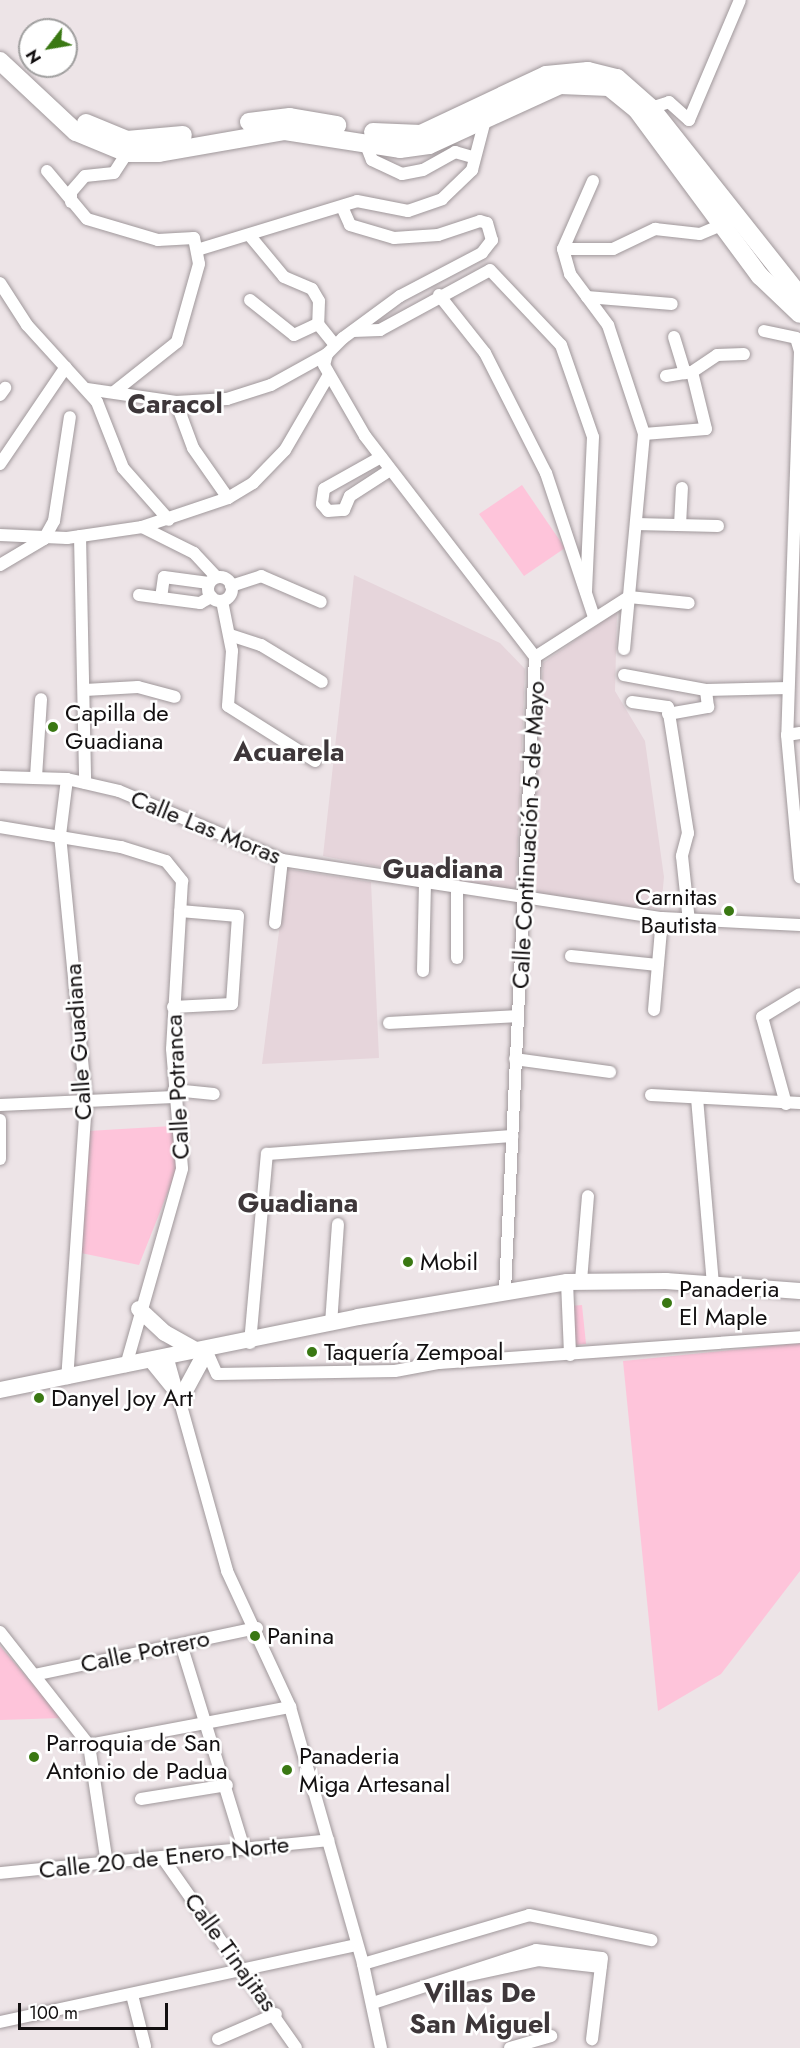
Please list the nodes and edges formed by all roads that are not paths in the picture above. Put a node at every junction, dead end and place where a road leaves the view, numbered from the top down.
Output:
1 (740, 0) edge
2 (0, 47) edge
3 (0, 61) edge
4 (651, 108) junction
5 (485, 120) junction
6 (365, 142) junction
7 (127, 153) junction
8 (473, 158) junction
9 (47, 171) dead end
10 (593, 181) dead end
11 (71, 202) junction
12 (343, 208) junction
13 (723, 224) junction
14 (250, 236) junction
15 (196, 244) junction
16 (563, 249) junction
17 (0, 283) edge
18 (439, 295) junction
19 (800, 296) edge
20 (587, 297) junction
21 (250, 300) dead end
22 (672, 304) dead end
23 (800, 314) edge
24 (318, 324) junction
25 (353, 331) junction
26 (764, 331) dead end
27 (674, 337) dead end
28 (331, 350) junction
29 (744, 354) dead end
30 (66, 367) junction
31 (688, 373) junction
32 (328, 376) junction
33 (666, 376) dead end
34 (87, 389) junction
35 (114, 392) junction
36 (176, 402) junction
37 (70, 417) dead end
38 (644, 434) junction
39 (381, 457) junction
40 (0, 464) edge
41 (390, 470) junction
42 (681, 488) dead end
43 (796, 492) edge
44 (228, 498) junction
45 (169, 520) junction
46 (636, 524) junction
47 (680, 525) junction
48 (718, 526) dead end
49 (142, 527) junction
50 (0, 535) edge
51 (80, 536) junction
52 (44, 538) junction
53 (0, 565) edge
54 (795, 573) edge
55 (213, 580) junction
56 (231, 586) junction
57 (586, 592) junction
58 (139, 595) dead end
59 (628, 597) junction
60 (161, 598) junction
61 (217, 599) junction
62 (321, 602) dead end
63 (689, 603) dead end
64 (594, 617) junction
65 (230, 635) junction
66 (624, 649) dead end
67 (535, 657) junction
68 (624, 675) dead end
69 (322, 682) dead end
70 (788, 688) junction
71 (85, 690) junction
72 (706, 690) junction
73 (175, 697) dead end
74 (41, 699) dead end
75 (633, 702) dead end
76 (668, 711) junction
77 (794, 734) edge
78 (315, 762) dead end
79 (0, 777) edge
80 (36, 777) junction
81 (67, 779) junction
82 (85, 783) junction
83 (0, 827) edge
84 (798, 828) edge
85 (60, 835) junction
86 (282, 860) junction
87 (800, 877) edge
88 (425, 884) junction
89 (457, 890) junction
90 (523, 900) junction
91 (180, 910) junction
92 (662, 918) junction
93 (690, 921) junction
94 (275, 923) dead end
95 (800, 926) edge
96 (571, 956) dead end
97 (457, 958) dead end
98 (658, 965) junction
99 (423, 971) dead end
100 (800, 994) edge
101 (173, 1007) junction
102 (654, 1010) dead end
103 (518, 1016) junction
104 (389, 1023) dead end
105 (516, 1059) junction
106 (610, 1072) dead end
107 (174, 1093) junction
108 (214, 1094) dead end
109 (651, 1095) dead end
110 (697, 1098) junction
111 (86, 1102) junction
112 (800, 1103) edge
113 (786, 1104) junction
114 (0, 1105) edge
115 (0, 1120) edge
116 (512, 1136) junction
117 (0, 1160) edge
118 (588, 1196) dead end
119 (338, 1224) dead end
120 (574, 1282) junction
121 (713, 1285) junction
122 (505, 1291) junction
123 (800, 1291) edge
124 (139, 1309) junction
125 (331, 1324) junction
126 (800, 1337) edge
127 (250, 1343) junction
128 (205, 1352) junction
129 (570, 1355) junction
130 (161, 1360) junction
131 (126, 1366) junction
132 (67, 1378) junction
133 (0, 1390) edge
134 (179, 1397) junction
135 (257, 1628) junction
136 (1, 1634) edge
137 (181, 1644) junction
138 (33, 1674) junction
139 (290, 1707) junction
140 (208, 1724) junction
141 (89, 1745) junction
142 (227, 1785) junction
143 (141, 1800) dead end
144 (328, 1840) junction
145 (244, 1849) junction
146 (162, 1857) junction
147 (107, 1864) junction
148 (0, 1873) edge
149 (651, 1941) dead end
150 (356, 1945) junction
151 (363, 1965) junction
152 (243, 1971) junction
153 (132, 1995) junction
154 (373, 2003) junction
155 (276, 2014) junction
156 (0, 2022) edge
157 (551, 2036) dead end
158 (218, 2039) dead end
159 (592, 2039) dead end
160 (145, 2046) dead end
161 (296, 2048) edge
162 (381, 2048) edge
163 (510, 2048) edge

1 - 4 street
2 - 4 main road
3 - 7 main road
4 - 19 main road
5 - 6 main road
5 - 8 street
5 - 13 main road
6 - 7 main road
6 - 8 street
7 - 11 street
8 - 12 street
9 - 11 street
10 - 16 street
11 - 15 street
12 - 14 street
12 - 25 street
13 - 16 street
13 - 23 main road
14 - 15 street
14 - 24 street
15 - 35 street
16 - 20 street
17 - 30 street
18 - 25 street
18 - 57 street
18 - 57 street
20 - 22 street
20 - 38 street
21 - 24 street
24 - 28 street
25 - 28 street
26 - 43 street
27 - 31 street
28 - 32 street
28 - 36 street
29 - 31 street
30 - 34 street
30 - 40 street
31 - 33 street
31 - 38 street
32 - 39 street, Calle Continuación 5 de Mayo
32 - 44 street
34 - 35 street
34 - 45 street
35 - 36 street
36 - 44 street
37 - 52 street
38 - 46 street
39 - 41 street, Calle Continuación 5 de Mayo
39 - 41 street
41 - 67 street, Calle Continuación 5 de Mayo
42 - 47 street
43 - 54 street
44 - 45 street
45 - 49 street
46 - 47 street
46 - 59 street
47 - 48 street
49 - 51 street
49 - 55 street
50 - 52 street
51 - 52 street
51 - 71 street
52 - 53 street
54 - 70 street
55 - 56 street
55 - 60 street
55 - 61 street
56 - 61 street
56 - 62 street
57 - 64 street
58 - 60 street
59 - 63 street
59 - 64 street
59 - 66 street
60 - 61 street
61 - 65 street
64 - 67 street
65 - 69 street
65 - 78 street
67 - 90 street, Calle Continuación 5 de Mayo
68 - 72 street
70 - 72 street
70 - 77 street
71 - 73 street
71 - 82 street
72 - 76 street
74 - 80 street
75 - 76 street
76 - 93 street
77 - 84 street
79 - 80 street, Calle Las Moras
80 - 81 street, Calle Las Moras
81 - 82 street, Calle Las Moras
81 - 85 street, Calle Guadiana
82 - 86 street, Calle Las Moras
83 - 85 street
84 - 87 street
85 - 91 street, Calle Potranca
85 - 111 street, Calle Guadiana
86 - 88 street, Calle Las Moras
86 - 94 street
88 - 89 street, Calle Las Moras
88 - 99 street
89 - 90 street, Calle Las Moras
89 - 97 street
90 - 92 street, Calle Las Moras
90 - 103 street, Calle Continuación 5 de Mayo
91 - 101 street, Calle Potranca
91 - 101 street
92 - 93 street
92 - 98 street
93 - 95 street
96 - 98 street
98 - 102 street
100 - 113 street
101 - 107 street, Calle Potranca
103 - 104 street
103 - 105 street, Calle Continuación 5 de Mayo
105 - 106 street
105 - 116 street, Calle Continuación 5 de Mayo
107 - 108 street
107 - 111 street
107 - 124 street, Calle Potranca
109 - 110 street
110 - 113 street
110 - 121 street
111 - 114 street
111 - 132 street, Calle Guadiana
112 - 113 street
115 - 117 street
116 - 122 street, Calle Continuación 5 de Mayo
116 - 127 street
118 - 120 street
119 - 125 street
120 - 121 main road
120 - 122 main road
120 - 129 street
121 - 123 main road
122 - 125 main road
124 - 128 main road
124 - 131 street, Calle Potranca
125 - 127 main road
126 - 129 street
127 - 128 main road
128 - 129 street
128 - 130 main road
128 - 134 main road
130 - 131 main road
130 - 134 main road
131 - 132 main road
132 - 133 main road
134 - 135 street
135 - 137 street, Calle Potrero
135 - 139 street
136 - 138 street
137 - 138 street, Calle Potrero
137 - 140 street
138 - 141 street
139 - 140 street
139 - 144 street
140 - 141 street
140 - 142 street
141 - 147 street
142 - 143 street
142 - 145 street
144 - 145 street, Calle 20 de Enero Norte
144 - 150 street
145 - 146 street, Calle 20 de Enero Norte
146 - 147 street, Calle 20 de Enero Norte
146 - 152 street, Calle Tinajitas
147 - 148 street, Calle 20 de Enero Norte
149 - 151 street
150 - 151 street
150 - 152 street
151 - 154 street
152 - 153 street
152 - 155 street, Calle Tinajitas
153 - 156 street
153 - 160 street
154 - 159 street
154 - 162 street
155 - 158 street
155 - 161 street, Calle Tinajitas
157 - 163 street

